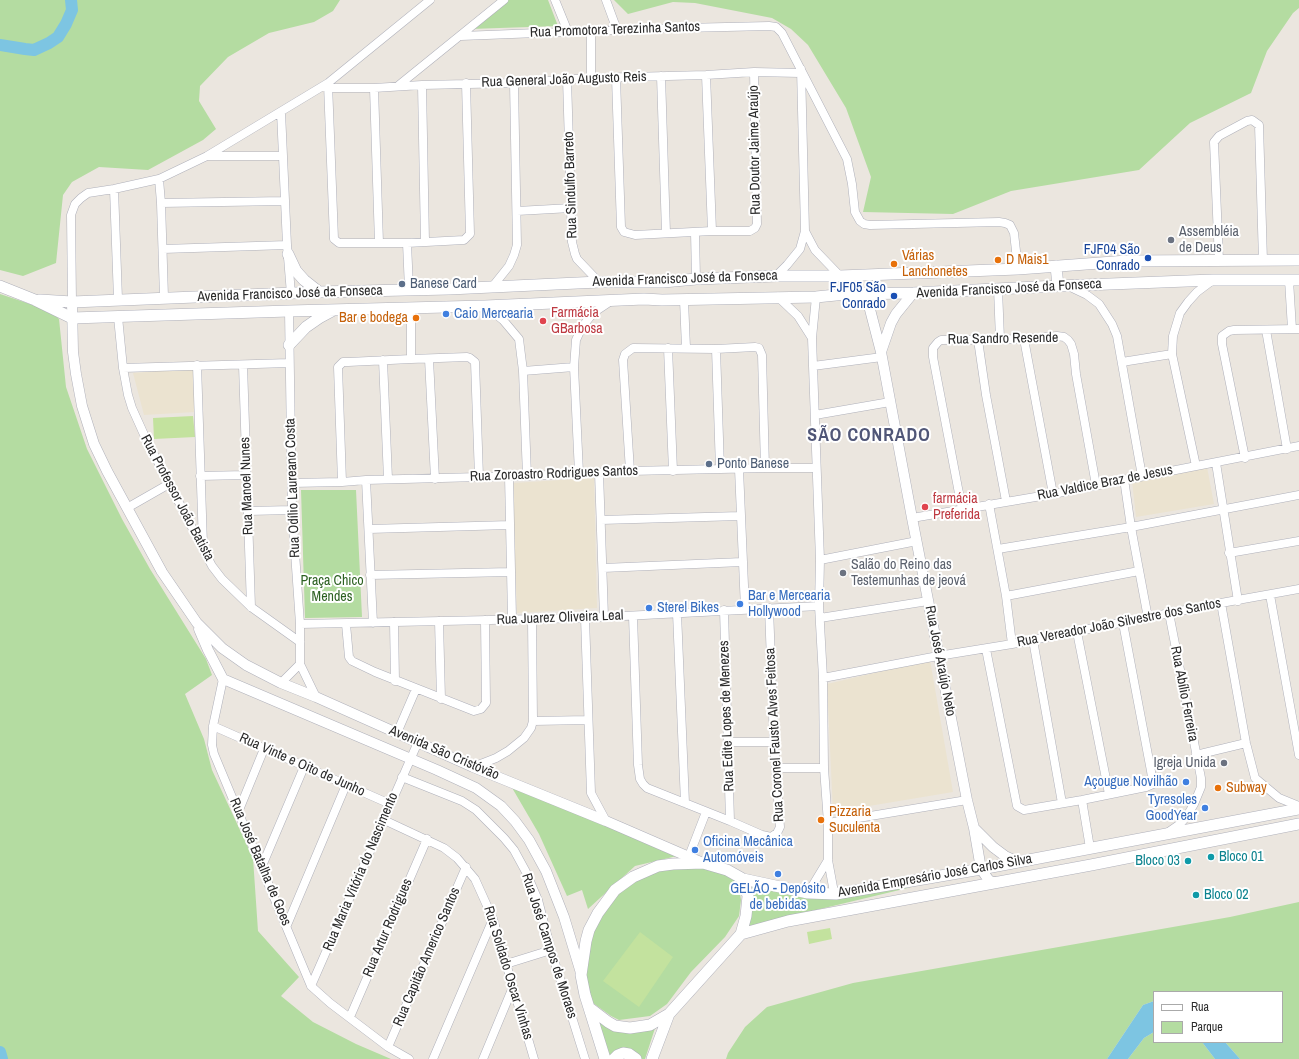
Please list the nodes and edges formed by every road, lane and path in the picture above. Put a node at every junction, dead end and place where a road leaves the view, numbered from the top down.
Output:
1 (430, 0) edge
2 (489, 0) edge
3 (504, 0) edge
4 (555, 0) edge
5 (606, 0) edge
6 (495, 7) junction
7 (617, 30) junction
8 (591, 31) junction
9 (568, 32) junction
10 (461, 36) junction
11 (800, 70) junction
12 (754, 72) junction
13 (706, 75) junction
14 (661, 76) junction
15 (591, 78) junction
16 (616, 78) junction
17 (567, 79) junction
18 (466, 83) junction
19 (514, 83) junction
20 (399, 85) junction
21 (422, 85) junction
22 (328, 86) junction
23 (374, 88) junction
24 (281, 112) junction
25 (207, 156) junction
26 (283, 156) junction
27 (159, 179) junction
28 (114, 189) junction
29 (285, 201) junction
30 (161, 203) junction
31 (571, 208) junction
32 (517, 211) junction
33 (805, 230) junction
34 (712, 231) junction
35 (695, 232) junction
36 (666, 233) junction
37 (425, 242) junction
38 (379, 243) junction
39 (407, 243) junction
40 (163, 249) junction
41 (287, 249) junction
42 (1219, 260) junction
43 (1299, 260) edge
44 (1263, 261) junction
45 (1056, 266) junction
46 (1018, 268) junction
47 (776, 276) junction
48 (840, 276) junction
49 (696, 279) junction
50 (1213, 280) junction
51 (1294, 280) edge
52 (599, 282) junction
53 (649, 282) junction
54 (663, 282) junction
55 (0, 286) edge
56 (493, 286) junction
57 (1063, 286) junction
58 (409, 289) junction
59 (998, 289) junction
60 (355, 291) junction
61 (372, 291) junction
62 (319, 292) junction
63 (913, 293) junction
64 (291, 294) junction
65 (866, 294) junction
66 (778, 297) junction
67 (816, 297) junction
68 (164, 298) junction
69 (118, 299) junction
70 (644, 299) junction
71 (35, 300) junction
72 (662, 300) junction
73 (684, 300) junction
74 (612, 301) junction
75 (72, 302) junction
76 (485, 306) junction
77 (411, 308) junction
78 (335, 309) junction
79 (355, 309) junction
80 (369, 309) junction
81 (289, 311) junction
82 (118, 317) junction
83 (72, 318) junction
84 (1296, 329) edge
85 (1266, 330) junction
86 (812, 338) junction
87 (1024, 338) junction
88 (1000, 339) junction
89 (978, 340) junction
90 (289, 345) junction
91 (668, 348) junction
92 (686, 348) junction
93 (716, 349) junction
94 (1172, 354) junction
95 (881, 355) junction
96 (411, 359) junction
97 (429, 359) junction
98 (383, 360) junction
99 (1122, 362) junction
100 (289, 363) junction
101 (197, 365) junction
102 (243, 365) junction
103 (813, 366) junction
104 (574, 367) junction
105 (123, 368) junction
106 (523, 371) junction
107 (890, 402) junction
108 (815, 415) junction
109 (1299, 446) edge
110 (1287, 449) junction
111 (1245, 458) junction
112 (1216, 463) junction
113 (1196, 466) junction
114 (765, 468) junction
115 (816, 468) junction
116 (720, 469) junction
117 (739, 470) junction
118 (630, 471) junction
119 (673, 471) junction
120 (580, 473) junction
121 (599, 473) junction
122 (246, 475) junction
123 (200, 476) junction
124 (509, 476) junction
125 (527, 476) junction
126 (1142, 476) junction
127 (479, 477) junction
128 (388, 479) junction
129 (435, 479) junction
130 (1124, 479) junction
131 (366, 480) junction
132 (342, 482) junction
133 (292, 483) junction
134 (169, 484) junction
135 (1096, 485) junction
136 (1053, 494) junction
137 (1299, 495) edge
138 (1006, 501) junction
139 (989, 504) junction
140 (127, 508) junction
141 (962, 509) junction
142 (292, 510) junction
143 (1223, 510) junction
144 (248, 511) junction
145 (740, 516) junction
146 (912, 518) junction
147 (601, 520) junction
148 (510, 525) junction
149 (1131, 527) junction
150 (369, 529) junction
151 (917, 541) junction
152 (1299, 541) edge
153 (203, 546) junction
154 (998, 549) junction
155 (1230, 553) junction
156 (820, 560) junction
157 (742, 562) junction
158 (603, 568) junction
159 (1139, 571) junction
160 (511, 572) junction
161 (370, 575) junction
162 (1299, 589) edge
163 (1270, 595) junction
164 (1006, 596) junction
165 (1238, 600) junction
166 (928, 601) junction
167 (1221, 603) junction
168 (820, 606) junction
169 (250, 607) junction
170 (769, 608) junction
171 (745, 609) junction
172 (724, 610) junction
173 (1169, 613) junction
174 (677, 614) junction
175 (633, 616) junction
176 (604, 617) junction
177 (512, 618) junction
178 (586, 618) junction
179 (820, 618) junction
180 (1148, 618) junction
181 (532, 619) junction
182 (485, 620) junction
183 (439, 621) junction
184 (394, 622) junction
185 (197, 623) junction
186 (373, 623) junction
187 (1123, 623) junction
188 (300, 624) junction
189 (346, 624) junction
190 (1077, 632) junction
191 (1033, 640) junction
192 (300, 642) junction
193 (1012, 644) junction
194 (222, 648) junction
195 (986, 649) junction
196 (938, 656) junction
197 (215, 664) junction
198 (300, 664) junction
199 (823, 678) junction
200 (223, 679) junction
201 (395, 681) junction
202 (281, 683) junction
203 (416, 689) junction
204 (316, 697) junction
205 (441, 699) junction
206 (588, 720) junction
207 (533, 721) junction
208 (213, 726) junction
209 (397, 733) junction
210 (418, 742) junction
211 (728, 742) junction
212 (774, 742) junction
213 (1246, 743) junction
214 (264, 749) junction
215 (1196, 755) junction
216 (1299, 755) edge
217 (411, 759) junction
218 (304, 767) junction
219 (473, 767) junction
220 (776, 768) junction
221 (824, 768) junction
222 (402, 777) junction
223 (346, 785) junction
224 (1109, 794) junction
225 (967, 800) junction
226 (1082, 800) junction
227 (685, 803) junction
228 (1062, 803) junction
229 (390, 804) junction
230 (1299, 807) edge
231 (239, 810) junction
232 (706, 812) junction
233 (384, 820) junction
234 (606, 820) junction
235 (730, 821) junction
236 (828, 823) junction
237 (1299, 824) edge
238 (974, 828) junction
239 (1167, 834) junction
240 (427, 839) junction
241 (1090, 848) junction
242 (689, 856) junction
243 (828, 860) junction
244 (1016, 861) junction
245 (703, 863) junction
246 (262, 866) junction
247 (466, 867) junction
248 (981, 869) junction
249 (743, 880) junction
250 (995, 882) junction
251 (808, 893) junction
252 (836, 894) junction
253 (493, 919) junction
254 (287, 926) junction
255 (741, 934) junction
256 (551, 950) junction
257 (506, 964) junction
258 (581, 975) junction
259 (311, 986) junction
260 (513, 987) junction
261 (590, 1009) junction
262 (669, 1014) junction
263 (350, 1017) junction
264 (388, 1047) junction
265 (409, 1059) edge
266 (432, 1059) edge
267 (483, 1059) edge
268 (534, 1059) edge
269 (585, 1059) edge
270 (605, 1059) edge
271 (614, 1059) edge
272 (636, 1059) edge
273 (652, 1059) edge

1 - 22 street
2 - 6 street
3 - 6 street
4 - 9 street
5 - 7 street
6 - 10 street
7 - 8 street, Rua Promotora Terezinha Santos
7 - 11 street, Rua Promotora Terezinha Santos
8 - 9 street, Rua Promotora Terezinha Santos
8 - 15 street
9 - 10 street, Rua Promotora Terezinha Santos
10 - 20 street
11 - 12 street, Rua General João Augusto Reis
11 - 33 street
11 - 46 street
12 - 13 street, Rua General João Augusto Reis
12 - 34 street, Rua Doutor Jaime Araújo
13 - 14 street, Rua General João Augusto Reis
13 - 34 street
14 - 16 street, Rua General João Augusto Reis
14 - 36 street
15 - 16 street, Rua General João Augusto Reis
15 - 17 street, Rua General João Augusto Reis
16 - 36 street, Rua Doutor Jaime Araújo
17 - 19 street, Rua General João Augusto Reis
17 - 31 street, Rua Sindulfo Barreto
18 - 19 street, Rua General João Augusto Reis
18 - 21 street, Rua General João Augusto Reis
18 - 37 street
19 - 32 street
20 - 21 street, Rua General João Augusto Reis
20 - 23 street, Rua General João Augusto Reis
21 - 37 street
22 - 23 street, Rua General João Augusto Reis
22 - 24 street
22 - 38 street
23 - 38 street
24 - 25 street
24 - 26 street
25 - 26 street
25 - 27 street
26 - 29 street
27 - 28 street
27 - 30 street
28 - 69 street
28 - 75 street
29 - 30 street
29 - 41 street
30 - 40 street
31 - 32 street
31 - 52 street, Rua Sindulfo Barreto
32 - 56 street
33 - 47 street
33 - 48 street
34 - 35 street, Rua Doutor Jaime Araújo
35 - 36 street, Rua Doutor Jaime Araújo
35 - 49 street
37 - 39 street
38 - 39 street
39 - 58 street
40 - 41 street
40 - 68 street
41 - 62 main road
41 - 64 street
42 - 44 main road, Avenida Francisco José da Fonseca
42 - 44 street
42 - 45 main road, Avenida Francisco José da Fonseca
43 - 44 main road, Avenida Francisco José da Fonseca
45 - 46 main road, Avenida Francisco José da Fonseca
45 - 57 main road
46 - 48 main road, Avenida Francisco José da Fonseca
47 - 48 main road, Avenida Francisco José da Fonseca
47 - 49 main road, Avenida Francisco José da Fonseca
49 - 54 main road, Avenida Francisco José da Fonseca
50 - 51 main road, Avenida Francisco José da Fonseca
50 - 57 main road, Avenida Francisco José da Fonseca
50 - 94 street
51 - 84 street
52 - 53 main road, Avenida Francisco José da Fonseca
52 - 56 main road, Avenida Francisco José da Fonseca
53 - 54 main road, Avenida Francisco José da Fonseca
53 - 70 main road
54 - 72 main road
55 - 71 main road
56 - 58 main road, Avenida Francisco José da Fonseca
57 - 59 main road, Avenida Francisco José da Fonseca
57 - 99 street
58 - 61 main road, Avenida Francisco José da Fonseca
59 - 63 main road, Avenida Francisco José da Fonseca
59 - 88 street
60 - 61 main road, Avenida Francisco José da Fonseca
60 - 62 main road, Avenida Francisco José da Fonseca
60 - 79 main road
61 - 80 main road
62 - 64 main road, Avenida Francisco José da Fonseca
63 - 65 main road, Avenida Francisco José da Fonseca
63 - 95 street
64 - 68 main road, Avenida Francisco José da Fonseca
65 - 67 main road, Avenida Francisco José da Fonseca
65 - 95 street, Rua José Araújo Neto
66 - 67 main road, Avenida Francisco José da Fonseca
66 - 73 main road, Avenida Francisco José da Fonseca
66 - 86 street
67 - 86 street
68 - 69 main road, Avenida Francisco José da Fonseca
69 - 75 main road, Avenida Francisco José da Fonseca
70 - 72 main road, Avenida Francisco José da Fonseca
70 - 74 main road, Avenida Francisco José da Fonseca
71 - 75 main road, Avenida Francisco José da Fonseca
71 - 83 main road
72 - 73 main road, Avenida Francisco José da Fonseca
73 - 92 street
74 - 76 main road, Avenida Francisco José da Fonseca
74 - 104 street
75 - 83 street
76 - 77 main road, Avenida Francisco José da Fonseca
76 - 106 street
77 - 80 main road, Avenida Francisco José da Fonseca
77 - 96 street
78 - 79 main road, Avenida Francisco José da Fonseca
78 - 81 main road, Avenida Francisco José da Fonseca
78 - 90 main road
79 - 80 main road, Avenida Francisco José da Fonseca
81 - 82 main road, Avenida Francisco José da Fonseca
81 - 90 street, Rua Odílio Laureano Costa
82 - 83 main road, Avenida Francisco José da Fonseca
82 - 105 street, Rua Professor João Batista
83 - 140 street
84 - 85 street
85 - 110 street
85 - 111 street
86 - 103 street
87 - 88 street, Rua Sandro Resende
87 - 135 street, Rua Sandro Resende
87 - 136 street
88 - 89 street, Rua Sandro Resende
89 - 138 street
89 - 141 street, Rua Sandro Resende
90 - 100 street, Rua Odílio Laureano Costa
91 - 92 street
91 - 118 street
91 - 119 street
92 - 93 street
93 - 114 street
93 - 116 street
94 - 99 street
94 - 113 street
95 - 103 street
95 - 107 street, Rua José Araújo Neto
96 - 97 street
96 - 98 street
97 - 127 street
97 - 129 street
98 - 128 street
98 - 132 street
99 - 126 street
100 - 102 street
100 - 133 street, Rua Odílio Laureano Costa
101 - 102 street
101 - 105 street
101 - 123 street
102 - 122 street, Rua Manoel Nunes
103 - 108 street
104 - 106 street
104 - 120 street
105 - 134 street, Rua Professor João Batista
106 - 125 street
107 - 108 street
107 - 146 street, Rua José Araújo Neto
108 - 115 street
109 - 110 street, Rua Valdice Braz de Jesus
110 - 111 street, Rua Valdice Braz de Jesus
111 - 112 street, Rua Valdice Braz de Jesus
112 - 113 street, Rua Valdice Braz de Jesus
112 - 143 street
113 - 126 street, Rua Valdice Braz de Jesus
114 - 115 street, Rua Zoroastro Rodrigues Santos
114 - 117 street, Rua Zoroastro Rodrigues Santos
115 - 156 street
116 - 117 street, Rua Zoroastro Rodrigues Santos
116 - 119 street, Rua Zoroastro Rodrigues Santos
117 - 145 street
118 - 119 street, Rua Zoroastro Rodrigues Santos
118 - 121 street, Rua Zoroastro Rodrigues Santos
120 - 121 street, Rua Zoroastro Rodrigues Santos
120 - 125 street, Rua Zoroastro Rodrigues Santos
121 - 147 street
122 - 123 street
122 - 144 street, Rua Manoel Nunes
123 - 153 street
124 - 125 street, Rua Zoroastro Rodrigues Santos
124 - 127 street, Rua Zoroastro Rodrigues Santos
124 - 148 street
126 - 130 street, Rua Valdice Braz de Jesus
127 - 129 street, Rua Zoroastro Rodrigues Santos
128 - 129 street, Rua Zoroastro Rodrigues Santos
128 - 131 street, Rua Zoroastro Rodrigues Santos
130 - 135 street, Rua Valdice Braz de Jesus
130 - 149 street
131 - 132 street, Rua Zoroastro Rodrigues Santos
131 - 150 street
132 - 133 street, Rua Zoroastro Rodrigues Santos
133 - 142 street, Rua Odílio Laureano Costa
134 - 140 street
134 - 153 street, Rua Professor João Batista
135 - 136 street, Rua Valdice Braz de Jesus
136 - 138 street, Rua Valdice Braz de Jesus
137 - 143 street
138 - 139 street, Rua Valdice Braz de Jesus
139 - 141 street, Rua Valdice Braz de Jesus
139 - 154 street
140 - 185 street
141 - 146 street, Rua Valdice Braz de Jesus
142 - 144 street
142 - 188 street, Rua Odílio Laureano Costa
143 - 149 street
143 - 155 street
144 - 169 street, Rua Manoel Nunes
145 - 147 street
145 - 157 street
146 - 151 street, Rua José Araújo Neto
147 - 158 street
148 - 150 street
148 - 160 street
149 - 154 street
149 - 159 street
150 - 161 street
151 - 156 street
151 - 166 street, Rua José Araújo Neto
152 - 155 street
153 - 169 street, Rua Professor João Batista
154 - 164 street
155 - 165 street
156 - 168 street
157 - 158 street
157 - 171 street
158 - 176 street
159 - 164 street
159 - 180 street
160 - 161 street
160 - 177 street
161 - 186 street
162 - 163 street, Rua Vereador João Silvestre dos Santos
163 - 165 street, Rua Vereador João Silvestre dos Santos
163 - 216 street
164 - 193 street
165 - 167 street, Rua Vereador João Silvestre dos Santos
166 - 179 street
166 - 196 street, Rua José Araújo Neto
167 - 173 street, Rua Vereador João Silvestre dos Santos
167 - 213 street
168 - 170 street, Rua Juarez Oliveira Leal
168 - 179 street
169 - 192 street, Rua Professor João Batista
170 - 171 street, Rua Juarez Oliveira Leal
170 - 212 street, Rua Coronel Fausto Alves Feitosa
171 - 172 street, Rua Juarez Oliveira Leal
172 - 174 street, Rua Juarez Oliveira Leal
172 - 211 street, Rua Edite Lopes de Menezes
173 - 180 street, Rua Vereador João Silvestre dos Santos
173 - 215 street, Rua Abílio Ferreira
174 - 175 street, Rua Juarez Oliveira Leal
174 - 227 street
175 - 176 street, Rua Juarez Oliveira Leal
175 - 227 street, Rua Coronel Fausto Alves Feitosa
176 - 178 street, Rua Juarez Oliveira Leal
177 - 181 street, Rua Juarez Oliveira Leal
177 - 182 street, Rua Juarez Oliveira Leal
178 - 181 street, Rua Juarez Oliveira Leal
178 - 206 street
179 - 199 street
180 - 187 street, Rua Vereador João Silvestre dos Santos
181 - 207 street
182 - 183 street, Rua Juarez Oliveira Leal
182 - 205 street
183 - 184 street, Rua Juarez Oliveira Leal
183 - 205 street
184 - 186 street, Rua Juarez Oliveira Leal
184 - 201 street
185 - 194 street, Avenida São Cristóvão
185 - 197 street
186 - 189 street, Rua Juarez Oliveira Leal
187 - 190 street, Rua Vereador João Silvestre dos Santos
187 - 224 street
188 - 189 street, Rua Juarez Oliveira Leal
188 - 192 street, Rua Odílio Laureano Costa
189 - 201 street
190 - 191 street, Rua Vereador João Silvestre dos Santos
190 - 224 street
191 - 193 street, Rua Vereador João Silvestre dos Santos
191 - 228 street
192 - 198 street, Rua Odílio Laureano Costa
193 - 195 street, Rua Vereador João Silvestre dos Santos
194 - 197 street
194 - 202 street, Avenida São Cristóvão
195 - 196 street, Rua Vereador João Silvestre dos Santos
195 - 228 street
196 - 199 street, Rua Vereador João Silvestre dos Santos
196 - 225 street, Rua José Araújo Neto
197 - 200 street
198 - 202 street
198 - 204 street
199 - 221 street
200 - 208 street, Rua José Batalha de Goes
200 - 217 street, Avenida São Cristóvão
201 - 203 street
202 - 204 street, Avenida São Cristóvão
203 - 205 street
203 - 209 street
204 - 209 street, Avenida São Cristóvão
206 - 207 street
206 - 234 street
207 - 219 street
208 - 214 street, Rua Vinte e Oito de Junho
208 - 231 street, Rua José Batalha de Goes
209 - 210 street, Avenida São Cristóvão
210 - 217 street, Rua Maria Vitória do Nascimento
210 - 219 street, Avenida São Cristóvão
211 - 212 street
211 - 235 street, Rua Edite Lopes de Menezes
212 - 220 street, Rua Coronel Fausto Alves Feitosa
213 - 215 street
213 - 230 street
214 - 218 street, Rua Vinte e Oito de Junho
214 - 231 street
215 - 239 street, Rua Abílio Ferreira
217 - 222 street, Rua Maria Vitória do Nascimento
217 - 258 street, Avenida São Cristóvão
218 - 223 street, Rua Vinte e Oito de Junho
218 - 246 street
219 - 234 street, Avenida São Cristóvão
220 - 221 street
220 - 235 street, Rua Coronel Fausto Alves Feitosa
221 - 236 street
222 - 229 street, Rua Maria Vitória do Nascimento
222 - 256 street, Rua José Campos de Moraes
223 - 229 street, Rua Vinte e Oito de Junho
223 - 254 street
224 - 226 street
225 - 236 street
225 - 238 street, Rua José Araújo Neto
226 - 228 street
226 - 241 street
227 - 232 street, Rua Coronel Fausto Alves Feitosa
229 - 233 street, Rua Maria Vitória do Nascimento
230 - 239 main road, Avenida Empresário José Carlos Silva
231 - 246 street, Rua José Batalha de Goes
232 - 235 street, Rua Coronel Fausto Alves Feitosa
232 - 242 street
233 - 240 street, Rua Soldado Oscar Vinhas
233 - 259 street, Rua Maria Vitória do Nascimento
234 - 242 street, Avenida São Cristóvão
236 - 243 street
237 - 250 main road, Avenida Empresário José Carlos Silva
238 - 244 street
238 - 248 street, Rua José Araújo Neto
239 - 241 main road, Avenida Empresário José Carlos Silva
240 - 247 street, Rua Soldado Oscar Vinhas
240 - 263 street, Rua Artur Rodrigues
241 - 244 main road, Avenida Empresário José Carlos Silva
242 - 245 street, Avenida São Cristóvão
243 - 251 street
243 - 252 street
244 - 248 main road, Avenida Empresário José Carlos Silva
245 - 249 main road, Avenida Empresário José Carlos Silva
245 - 258 main road, Avenida Empresário José Carlos Silva
246 - 254 street, Rua José Batalha de Goes
247 - 253 street, Rua Soldado Oscar Vinhas
247 - 264 street, Rua Capitão Americo Santos
248 - 250 street
248 - 252 main road, Avenida Empresário José Carlos Silva
249 - 251 main road, Avenida Empresário José Carlos Silva
249 - 255 main road
250 - 255 main road, Avenida Empresário José Carlos Silva
251 - 252 main road, Avenida Empresário José Carlos Silva
253 - 257 street, Rua Soldado Oscar Vinhas
253 - 266 street
254 - 259 street, Rua José Batalha de Goes
255 - 262 main road
256 - 257 street
256 - 269 street, Rua José Campos de Moraes
257 - 260 street, Rua Soldado Oscar Vinhas
258 - 261 main road, Avenida Empresário José Carlos Silva
259 - 263 street, Rua José Batalha de Goes
260 - 267 street
260 - 268 street, Rua Soldado Oscar Vinhas
261 - 262 main road
261 - 270 main road, Avenida Empresário José Carlos Silva
262 - 273 main road
263 - 264 street, Rua José Batalha de Goes
264 - 265 street, Rua José Batalha de Goes
271 - 272 main road

